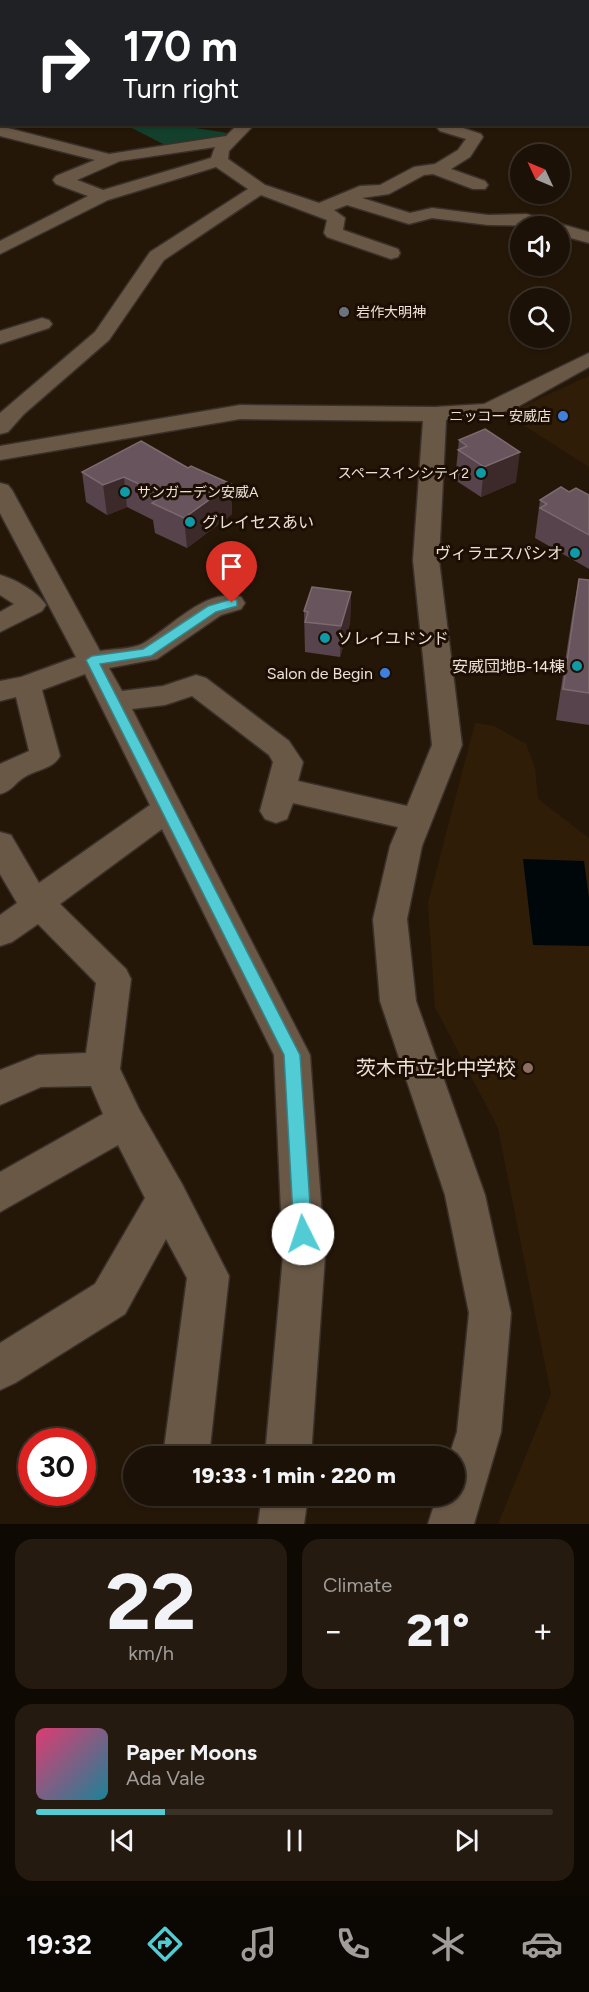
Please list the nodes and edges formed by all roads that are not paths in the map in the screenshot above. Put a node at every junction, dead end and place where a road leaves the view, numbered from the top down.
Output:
1 (245, 126) edge
2 (444, 126) edge
3 (0, 131) edge
4 (229, 140) junction
5 (110, 159) junction
6 (219, 161) junction
7 (437, 170) junction
8 (479, 185) dead end
9 (259, 189) junction
10 (102, 196) junction
11 (347, 199) junction
12 (320, 209) junction
13 (510, 219) edge
14 (570, 232) edge
15 (589, 238) edge
16 (0, 248) edge
17 (391, 253) dead end
18 (42, 324) dead end
19 (0, 338) edge
20 (589, 359) edge
21 (0, 391) edge
22 (15, 409) junction
23 (435, 414) junction
24 (0, 427) edge
25 (0, 453) edge
26 (0, 490) edge
27 (0, 583) edge
28 (232, 603) dead end
29 (0, 623) edge
30 (92, 660) junction
31 (14, 688) edge
32 (114, 702) junction
33 (0, 783) edge
34 (168, 808) junction
35 (417, 820) junction
36 (0, 844) edge
37 (39, 904) junction
38 (0, 932) edge
39 (102, 1069) junction
40 (0, 1088) edge
41 (125, 1121) junction
42 (0, 1192) edge
43 (168, 1197) junction
44 (0, 1368) edge
45 (187, 1446) edge
46 (289, 1446) edge
47 (451, 1524) edge

1 - 4 street
2 - 7 street
3 - 5 street
4 - 5 street
4 - 6 street
5 - 10 street
6 - 9 street
6 - 10 street
7 - 8 street
7 - 11 street
9 - 12 street
9 - 22 street
10 - 16 street
11 - 12 street
11 - 13 street
12 - 17 street
14 - 15 street
18 - 19 street
20 - 23 street
21 - 22 street
22 - 24 street
23 - 25 street
23 - 35 street
26 - 30 street
27 - 29 street
28 - 30 street
30 - 31 street
30 - 32 street
31 - 33 street
32 - 34 street
32 - 35 street
34 - 37 street
34 - 46 street
35 - 47 street
36 - 37 street
37 - 38 street
37 - 39 street
39 - 40 street
39 - 41 street
41 - 42 street
41 - 43 street
43 - 44 street
43 - 45 street

